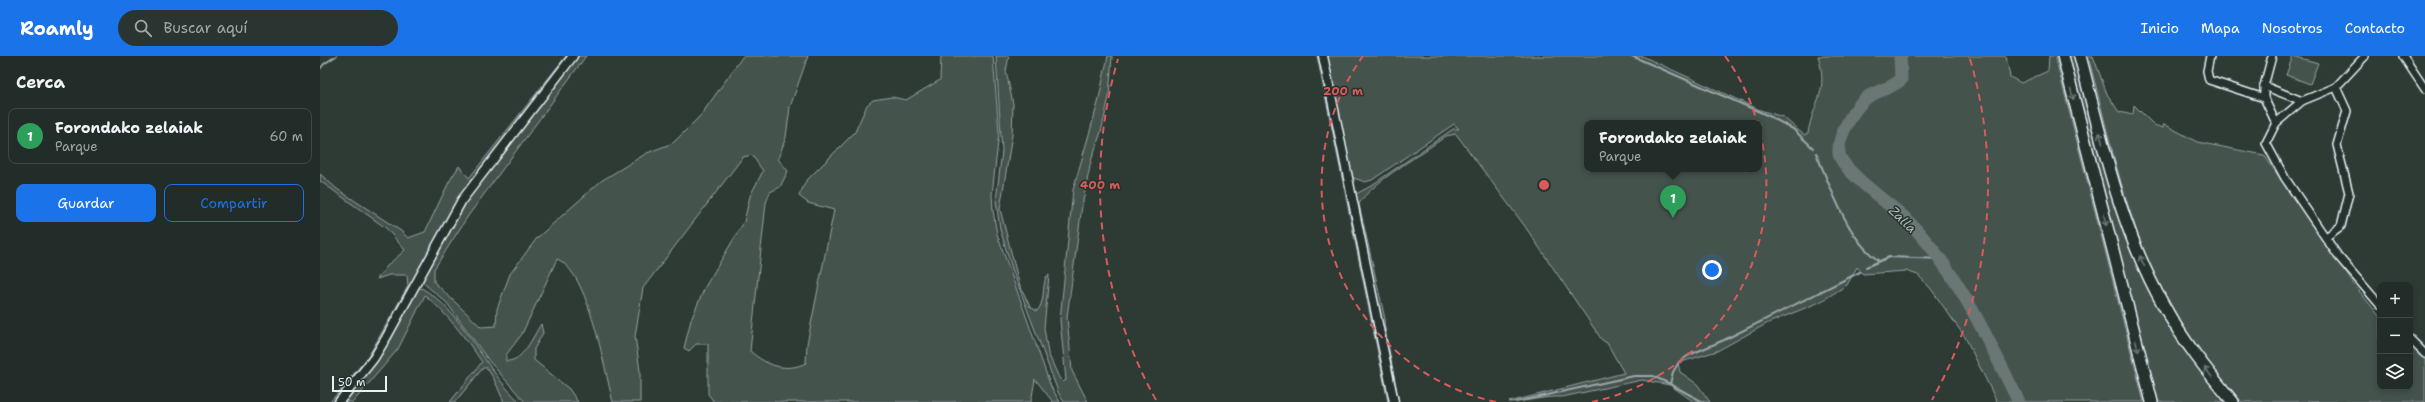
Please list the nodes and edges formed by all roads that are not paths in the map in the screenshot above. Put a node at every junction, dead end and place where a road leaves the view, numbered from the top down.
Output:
1 (573, 56) edge
2 (1323, 56) edge
3 (2062, 56) edge
4 (2080, 56) edge
5 (2210, 56) edge
6 (2272, 56) edge
7 (2365, 56) edge
8 (2403, 56) edge
9 (2264, 86) junction
10 (2336, 87) junction
11 (2425, 89) edge
12 (2264, 98) junction
13 (2302, 101) junction
14 (2276, 123) junction
15 (2326, 236) junction
16 (2377, 302) edge
17 (2413, 342) edge
18 (2425, 354) edge
19 (339, 402) edge
20 (1394, 402) edge
21 (2152, 402) edge
22 (2233, 402) edge

1 - 19 street
2 - 20 street
3 -> 21 highway
22 -> 4 highway
5 - 12 street
6 - 9 street
7 - 10 street
8 - 11 street
9 - 12 street
9 - 13 street
10 - 13 street
10 - 15 street
12 - 14 street
13 - 14 street
14 - 15 street
15 - 16 street
17 - 18 street

